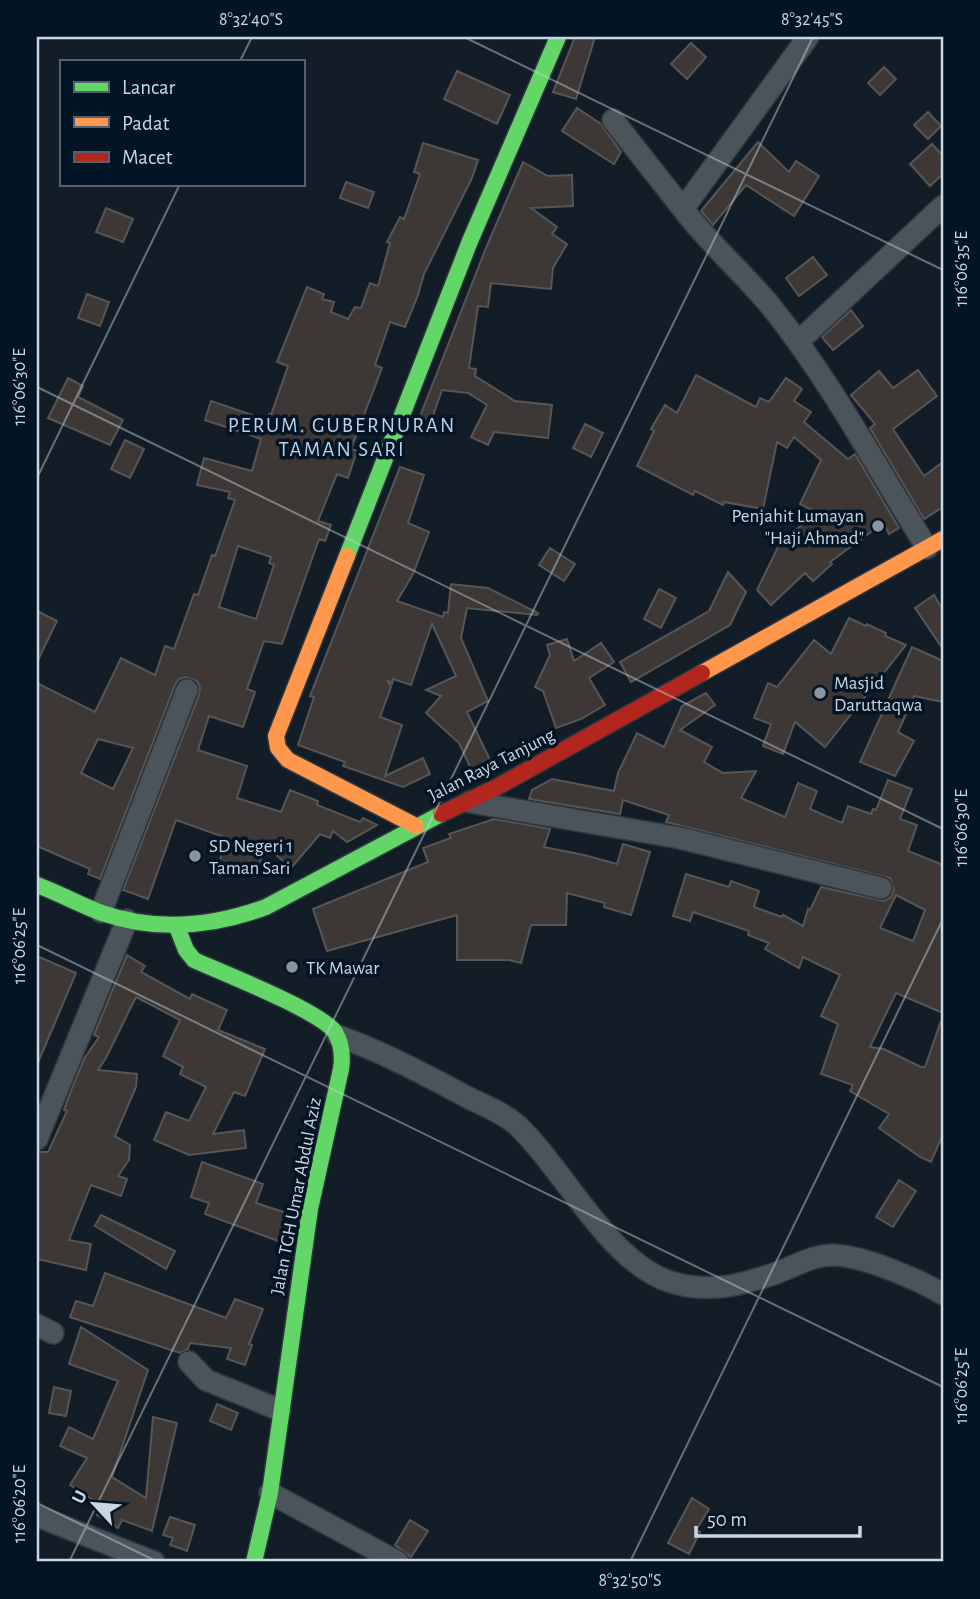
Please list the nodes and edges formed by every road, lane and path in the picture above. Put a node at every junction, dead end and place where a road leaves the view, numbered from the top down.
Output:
1 (558, 37) edge
2 (808, 37) edge
3 (613, 120) dead end
4 (943, 206) edge
5 (683, 209) junction
6 (798, 342) junction
7 (935, 544) edge
8 (187, 690) dead end
9 (470, 802) junction
10 (416, 826) junction
11 (37, 885) edge
12 (881, 888) dead end
13 (101, 912) junction
14 (127, 920) junction
15 (177, 928) junction
16 (338, 1035) junction
17 (37, 1139) edge
18 (943, 1294) edge
19 (189, 1362) dead end
20 (280, 1410) junction
21 (270, 1493) junction
22 (37, 1516) edge
23 (154, 1562) edge
24 (254, 1562) edge
25 (398, 1562) edge

1 - 10 street
2 - 5 street
3 - 5 street
4 - 6 street
5 - 6 street
6 - 7 street
7 - 9 street, Jalan Raya Tanjung
8 - 13 street
9 - 10 street, Jalan Raya Tanjung
9 - 12 street
10 - 15 street, Jalan Raya Tanjung
11 - 13 street, Jalan Raya Tanjung
13 - 14 street, Jalan Raya Tanjung
14 - 15 street, Jalan Raya Tanjung
14 - 17 street
15 - 16 street
16 - 18 street
16 - 20 street, Jalan TGH Umar Abdul Aziz
19 - 20 street
20 - 21 street, Jalan TGH Umar Abdul Aziz
21 - 24 street, Jalan TGH Umar Abdul Aziz
21 - 25 street
22 - 23 street

